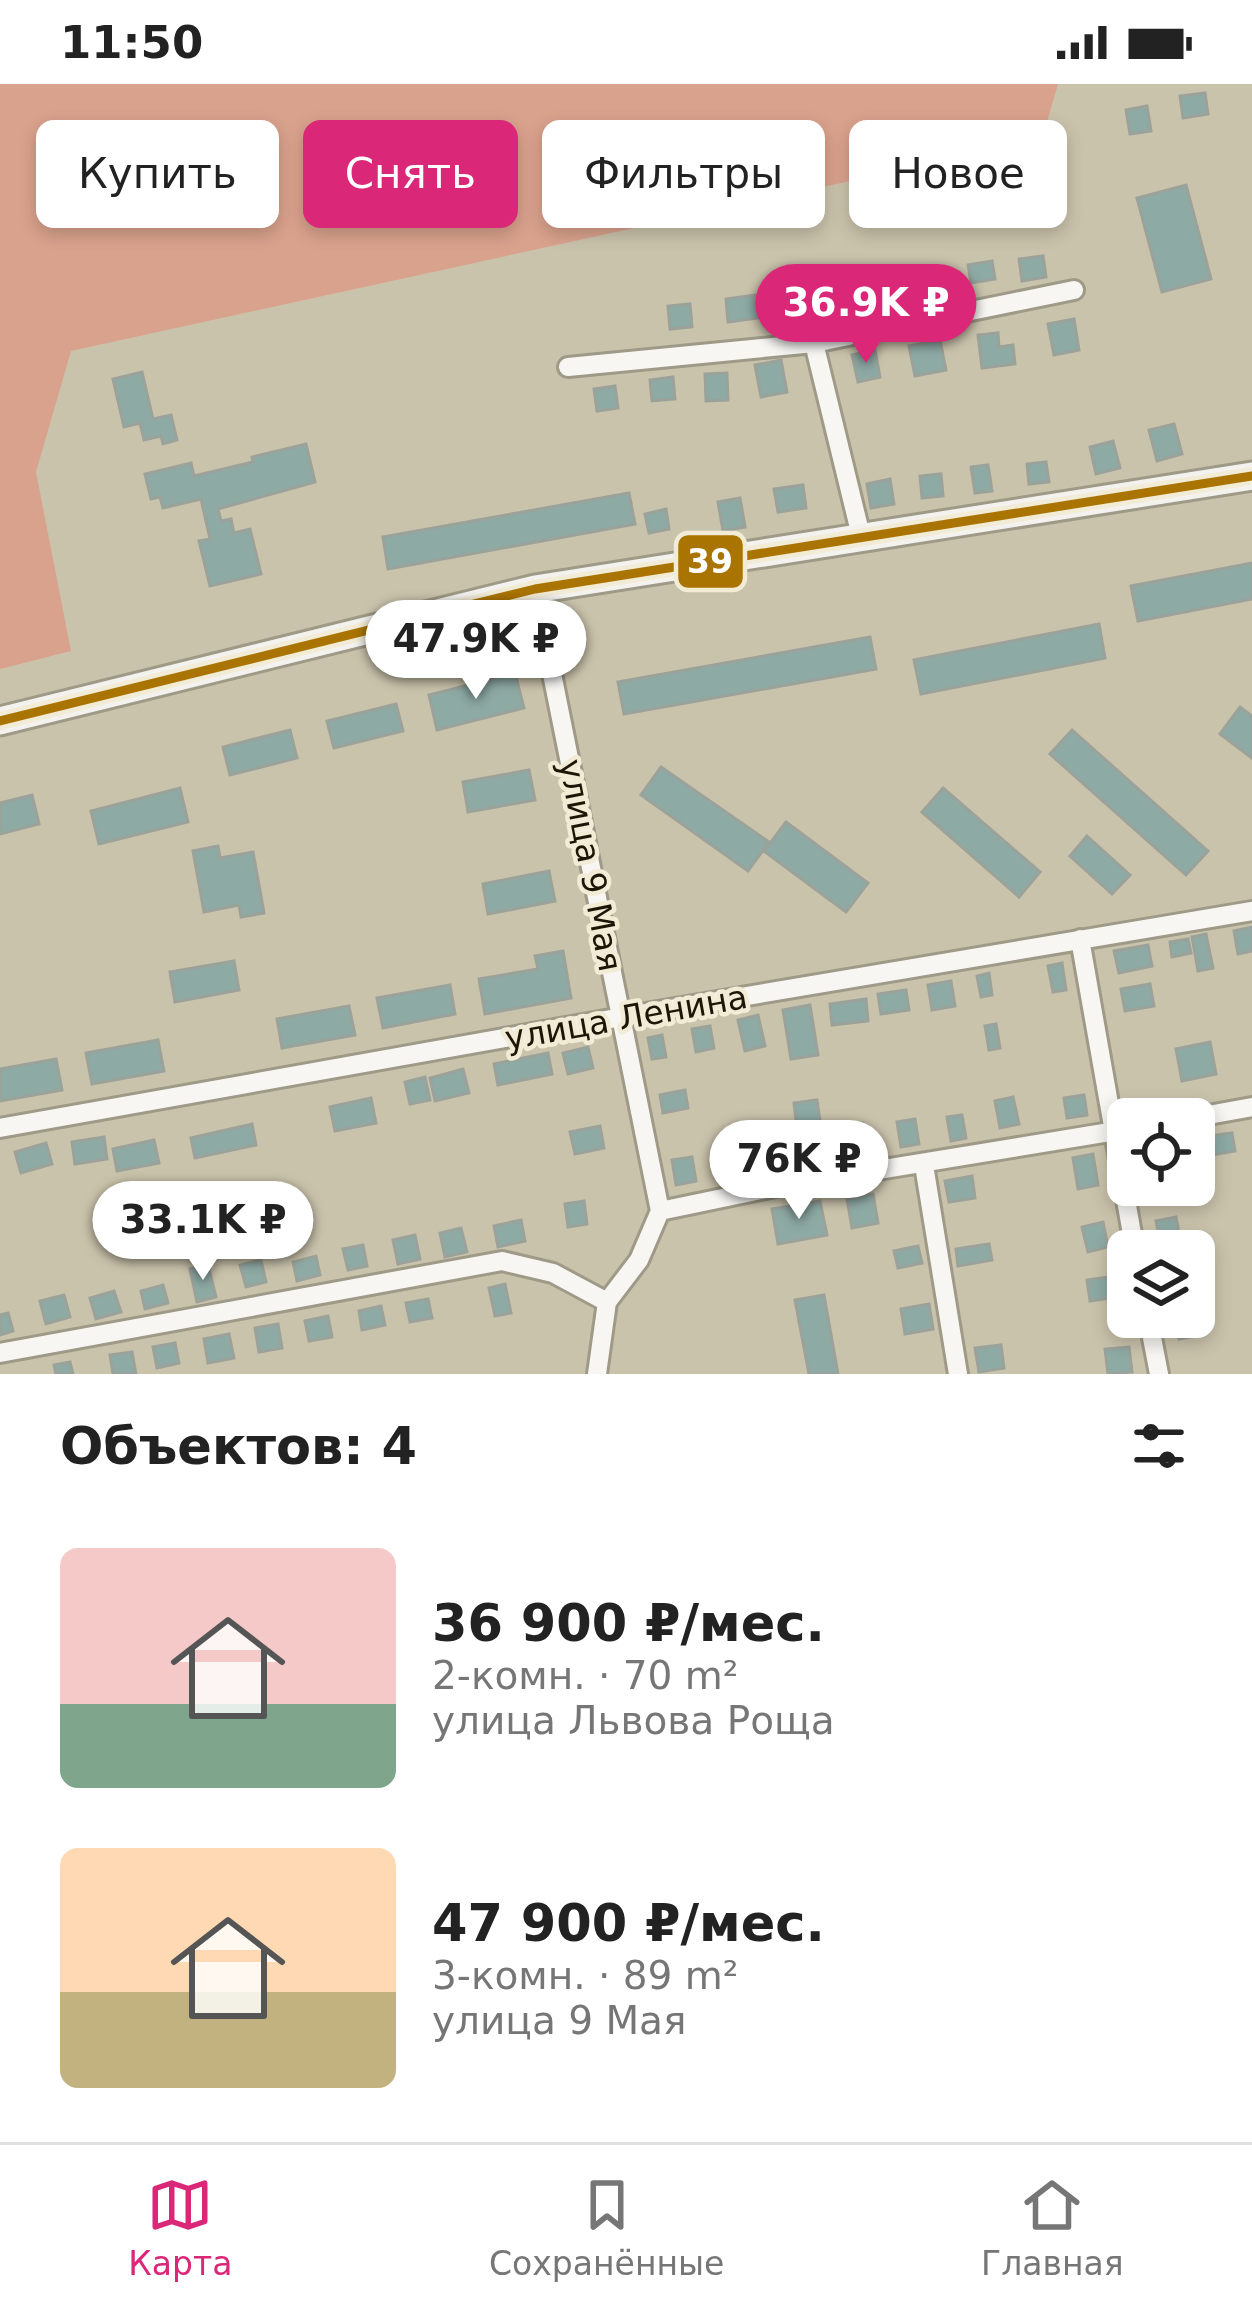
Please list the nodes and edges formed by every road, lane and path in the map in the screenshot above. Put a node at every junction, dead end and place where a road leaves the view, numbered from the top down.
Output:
1 (1073, 290) dead end
2 (814, 343) junction
3 (568, 367) dead end
4 (1252, 476) edge
5 (861, 536) junction
6 (535, 589) junction
7 (0, 721) edge
8 (1252, 911) edge
9 (1080, 939) junction
10 (622, 1017) junction
11 (1113, 1098) edge
12 (1252, 1107) edge
13 (1215, 1114) edge
14 (0, 1128) edge
15 (1107, 1133) edge
16 (924, 1166) junction
17 (660, 1211) junction
18 (607, 1302) junction
19 (1152, 1338) edge
20 (0, 1353) edge
21 (596, 1374) edge
22 (958, 1374) edge
23 (1159, 1374) edge

1 - 2 street
2 - 3 street
2 - 5 street
4 - 5 main road
5 - 6 main road
6 - 7 main road
6 - 10 street, улица 9 Мая
8 - 9 street, улица Ленина
9 - 10 street, улица Ленина
9 - 11 street
10 - 14 street, улица Ленина
10 - 17 street, улица 9 Мая
12 - 13 street
15 - 16 street
16 - 17 street
16 - 22 street
17 - 18 street
18 - 20 street
18 - 21 street
19 - 23 street

